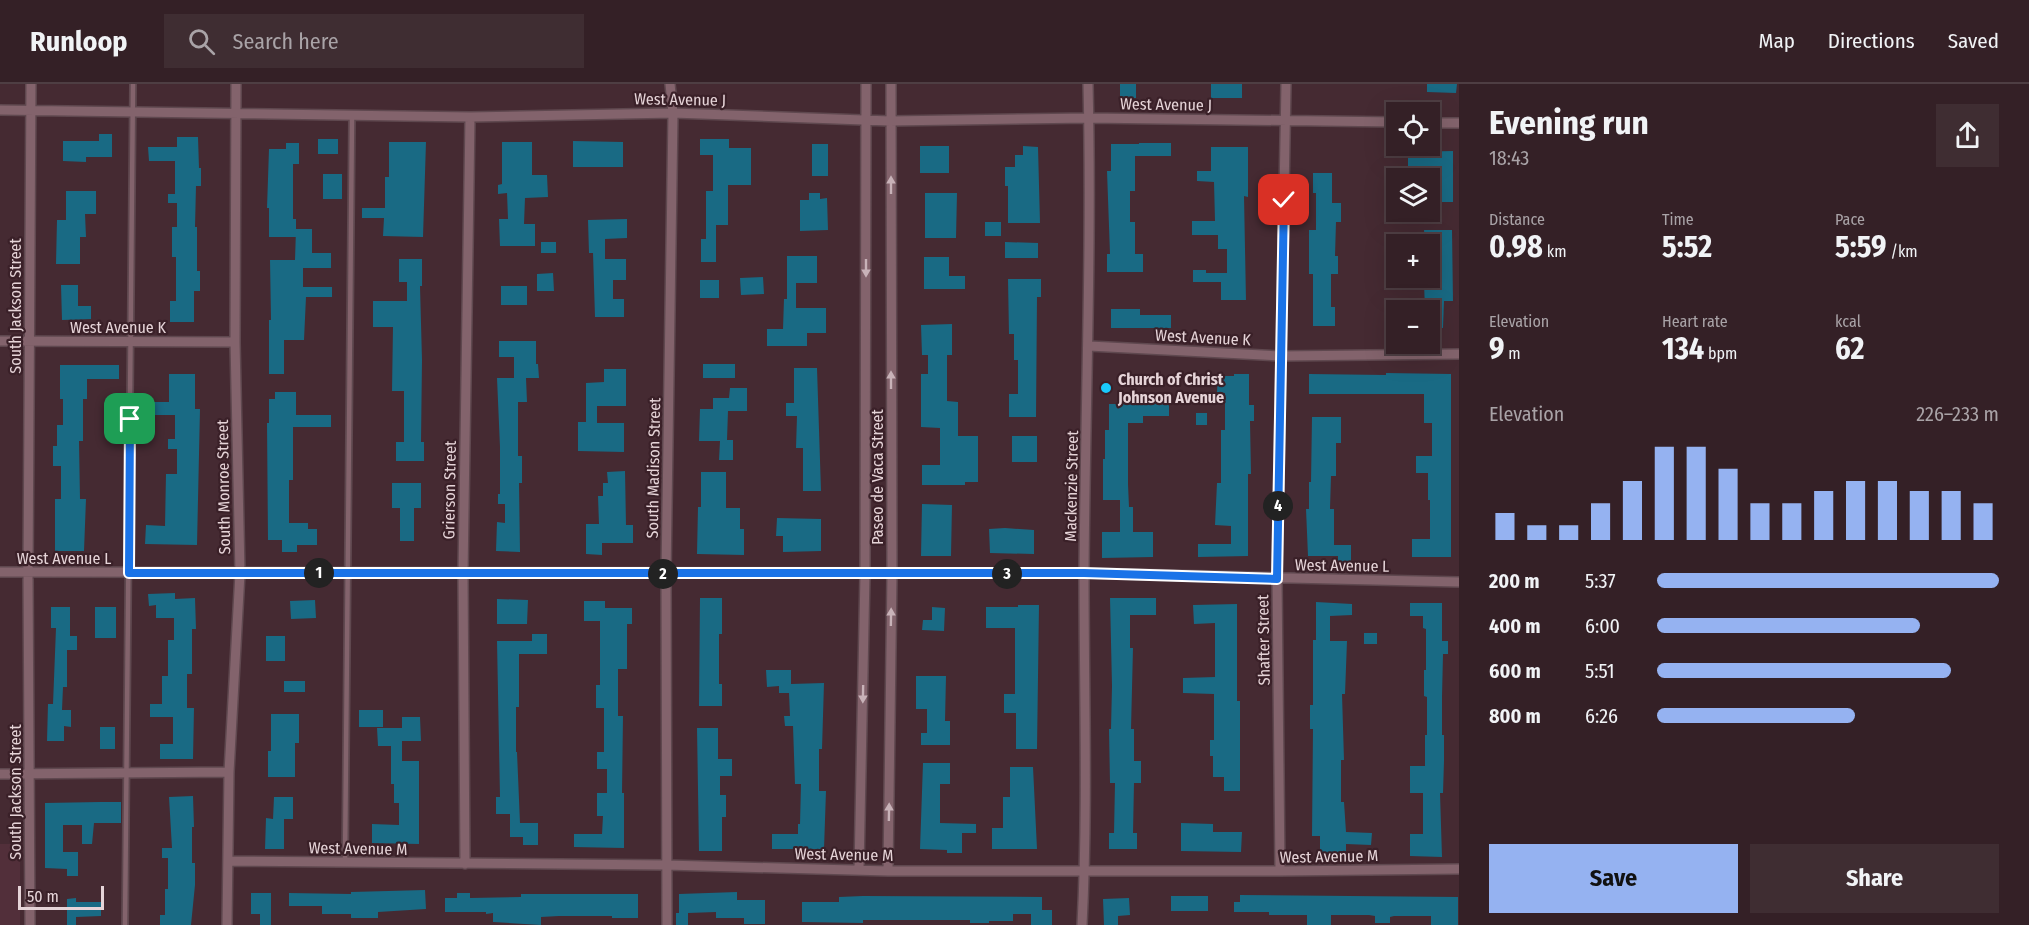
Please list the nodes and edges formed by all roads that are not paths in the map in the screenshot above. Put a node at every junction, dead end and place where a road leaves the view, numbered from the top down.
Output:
1 (31, 84) edge
2 (133, 84) edge
3 (236, 84) edge
4 (670, 84) edge
5 (866, 84) edge
6 (891, 84) edge
7 (1088, 84) edge
8 (1286, 84) edge
9 (0, 110) edge
10 (31, 110) junction
11 (133, 112) junction
12 (673, 113) junction
13 (236, 114) junction
14 (352, 115) junction
15 (470, 117) junction
16 (1089, 118) junction
17 (866, 120) junction
18 (891, 120) junction
19 (1286, 121) junction
20 (1386, 122) edge
21 (1440, 123) edge
22 (1459, 123) edge
23 (0, 341) edge
24 (30, 342) junction
25 (131, 342) junction
26 (235, 342) junction
27 (1089, 346) junction
28 (1459, 354) edge
29 (1280, 356) junction
30 (0, 572) edge
31 (28, 573) junction
32 (129, 573) junction
33 (240, 573) junction
34 (348, 573) junction
35 (1084, 573) junction
36 (463, 574) junction
37 (666, 574) junction
38 (865, 574) junction
39 (892, 574) junction
40 (1277, 579) junction
41 (1459, 582) edge
42 (127, 772) junction
43 (229, 772) junction
44 (0, 774) edge
45 (30, 774) junction
46 (228, 861) junction
47 (345, 863) junction
48 (465, 864) junction
49 (666, 865) junction
50 (1459, 869) edge
51 (859, 870) junction
52 (888, 871) junction
53 (1084, 871) junction
54 (1280, 871) junction
55 (30, 925) edge
56 (125, 925) edge
57 (227, 925) edge
58 (667, 925) edge
59 (1082, 925) edge

1 - 10 street, South Jackson Street
2 - 11 lane
3 - 13 street, South Monroe Street
4 - 12 street, South Madison Street
5 - 17 street, Paseo de Vaca Street
6 - 18 street, Paseo de Vaca Street
7 - 16 street, Mackenzie Street
8 - 19 street, Shafter Street
9 - 10 street, West Avenue J
10 - 11 street, West Avenue J
10 - 24 street, South Jackson Street
11 - 13 street, West Avenue J
11 - 25 lane
12 - 15 street, West Avenue J
12 - 17 street, West Avenue J
12 - 37 street, South Madison Street
13 - 14 street, West Avenue J
13 - 26 street, South Monroe Street
14 - 15 street, West Avenue J
14 - 34 lane
15 - 36 street, Grierson Street
16 - 18 street, West Avenue J
16 - 19 street, West Avenue J
16 - 27 street, Mackenzie Street
17 - 18 street, West Avenue J
17 -> 38 street, Paseo de Vaca Street
39 -> 18 street, Paseo de Vaca Street
19 - 20 street, West Avenue J
19 - 29 street, Shafter Street
21 - 22 street
23 - 24 street, West Avenue K
24 - 25 street, West Avenue K
24 - 31 street, South Jackson Street
25 - 26 street, West Avenue K
25 - 32 lane
26 - 33 street, South Monroe Street
27 - 29 street, West Avenue K
27 - 35 street, Mackenzie Street
28 - 29 street, West Avenue K
29 - 40 street, Shafter Street
30 - 31 street, West Avenue L
31 - 32 street, West Avenue L
31 - 45 street, South Jackson Street
32 - 33 street, West Avenue L
32 - 42 lane
33 - 34 street, West Avenue L
33 - 43 street, South Monroe Street
34 - 36 street, West Avenue L
34 - 47 lane
35 - 39 street, West Avenue L
35 - 40 street, West Avenue L
35 - 53 street, Mackenzie Street
36 - 37 street, West Avenue L
36 - 48 street, Grierson Street
37 - 38 street, West Avenue L
37 - 49 street, South Madison Street
38 - 39 street, West Avenue L
38 -> 51 street, Paseo de Vaca Street
52 -> 39 street, Paseo de Vaca Street
40 - 41 street, West Avenue L
40 - 54 street, Shafter Street
42 - 43 street
42 - 45 street
42 - 56 lane
43 - 46 street, South Monroe Street
44 - 45 street
45 - 55 street, South Jackson Street
46 - 47 street, West Avenue M
46 - 57 street, South Monroe Street
47 - 48 street, West Avenue M
48 - 49 street, West Avenue M
49 - 51 street, West Avenue M
49 - 58 street, South Madison Street
50 - 54 street, West Avenue M
51 - 52 street, West Avenue M
52 - 53 street, West Avenue M
53 - 54 street, West Avenue M
53 - 59 street, Mackenzie Street

